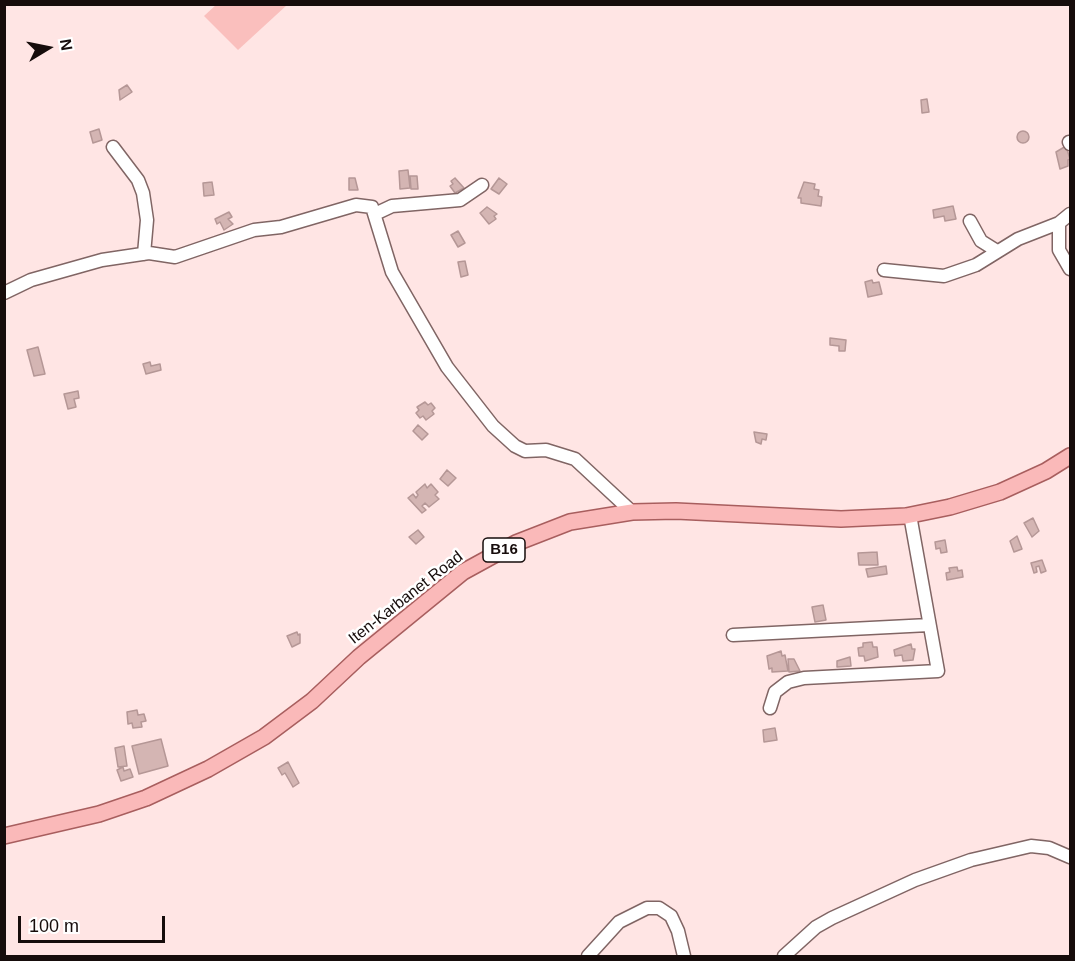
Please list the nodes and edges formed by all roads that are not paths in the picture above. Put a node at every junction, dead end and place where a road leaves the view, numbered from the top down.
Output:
1 (113, 147) dead end
2 (482, 185) dead end
3 (375, 214) junction
4 (1071, 214) edge
5 (970, 221) dead end
6 (1059, 223) junction
7 (997, 251) junction
8 (144, 254) junction
9 (1071, 269) edge
10 (884, 270) dead end
11 (4, 293) edge
12 (1071, 456) edge
13 (632, 512) junction
14 (910, 515) junction
15 (929, 625) junction
16 (733, 634) dead end
17 (770, 708) dead end
18 (4, 836) edge
19 (1071, 857) edge
20 (588, 957) edge
21 (684, 957) edge
22 (784, 957) edge

1 - 8 street
2 - 3 street
3 - 8 street
3 - 13 street
4 - 6 street
5 - 7 street
6 - 7 street
6 - 9 street
7 - 10 street
8 - 11 street
12 - 14 main road, Iten-Karbanet Road / B16
13 - 14 main road, Iten-Karbanet Road / B16
13 - 18 main road, Iten-Karbanet Road / B16
14 - 15 street
15 - 16 street
15 - 17 street
19 - 22 street
20 - 21 street

